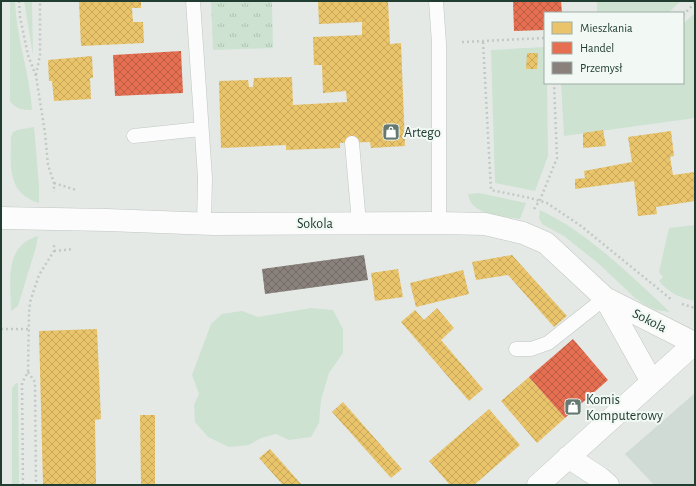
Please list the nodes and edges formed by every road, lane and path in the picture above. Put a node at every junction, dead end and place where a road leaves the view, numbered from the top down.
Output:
1 (19, 1) edge
2 (40, 1) edge
3 (193, 1) edge
4 (436, 1) edge
5 (695, 3) edge
6 (684, 13) edge
7 (544, 38) edge
8 (483, 42) junction
9 (439, 43) junction
10 (36, 76) junction
11 (554, 84) edge
12 (201, 129) junction
13 (134, 136) dead end
14 (352, 142) dead end
15 (54, 198) dead end
16 (540, 200) junction
17 (1, 218) edge
18 (359, 223) junction
19 (439, 223) junction
20 (204, 224) junction
21 (523, 233) junction
22 (54, 240) dead end
23 (605, 298) junction
24 (695, 308) edge
25 (1, 328) edge
26 (28, 329) junction
27 (695, 343) edge
28 (516, 349) dead end
29 (28, 372) junction
30 (652, 382) junction
31 (568, 457) junction
32 (23, 485) edge
33 (36, 485) edge
34 (538, 485) edge
35 (608, 485) edge

1 - 10 path
2 - 10 path
3 - 12 lane
4 - 9 lane
5 - 6 path
7 - 8 path
8 - 9 path
8 - 16 path
9 - 19 lane
10 - 15 path
11 - 16 path
12 - 13 lane
12 - 20 lane
14 - 18 lane
16 - 21 path
16 - 24 path
17 - 20 street, Sokola
18 - 19 street, Sokola
18 - 20 street, Sokola
19 - 21 street, Sokola
21 - 23 street, Sokola
22 - 26 path
23 - 27 street, Sokola
23 - 28 lane
23 - 30 street, Sokola
25 - 26 path
26 - 29 path
27 - 30 street
29 - 32 path
29 - 33 path
30 - 31 street
31 - 34 street
31 - 35 street

